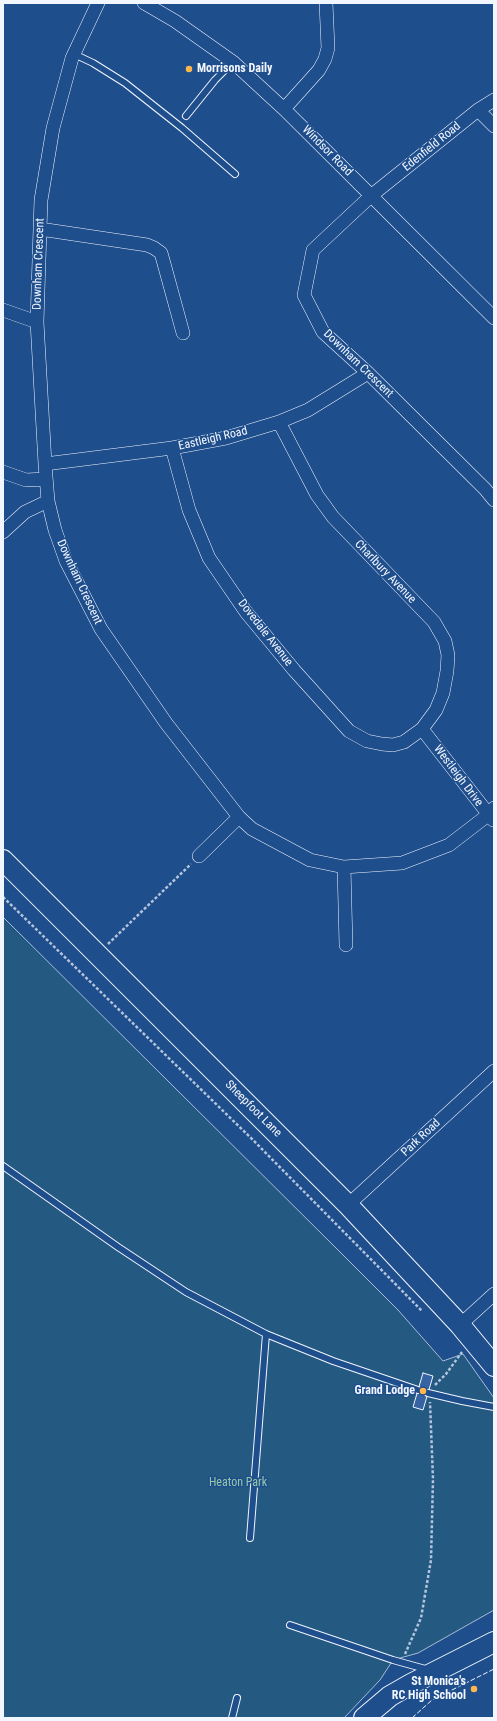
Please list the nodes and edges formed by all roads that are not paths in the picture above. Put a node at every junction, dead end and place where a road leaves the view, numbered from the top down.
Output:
1 (98, 3) edge
2 (144, 3) edge
3 (326, 3) edge
4 (74, 54) junction
5 (233, 62) junction
6 (494, 100) edge
7 (284, 108) junction
8 (478, 110) junction
9 (186, 116) dead end
10 (494, 126) edge
11 (235, 174) dead end
12 (372, 195) junction
13 (40, 229) junction
14 (3, 310) edge
15 (494, 318) edge
16 (37, 322) junction
17 (182, 333) dead end
18 (368, 373) junction
19 (279, 422) junction
20 (172, 448) junction
21 (45, 464) junction
22 (3, 472) edge
23 (46, 479) junction
24 (494, 500) edge
25 (48, 501) junction
26 (3, 532) edge
27 (422, 729) junction
28 (492, 815) edge
29 (240, 816) junction
30 (199, 856) road end
31 (3, 860) edge
32 (344, 867) junction
33 (346, 945) dead end
34 (494, 1071) edge
35 (3, 1166) edge
36 (348, 1205) junction
37 (494, 1294) edge
38 (460, 1325) junction
39 (266, 1334) junction
40 (494, 1366) edge
41 (418, 1390) dead end
42 (430, 1394) road end
43 (494, 1406) edge
44 (250, 1538) dead end
45 (290, 1625) dead end
46 (494, 1642) edge
47 (434, 1671) junction
48 (236, 1698) dead end
49 (232, 1718) edge
50 (364, 1718) edge

1 - 4 street, Downham Crescent
2 - 5 street, Windsor Road
3 - 7 street
4 - 11 lane
4 - 13 street, Downham Crescent
5 - 7 street, Windsor Road
5 - 9 lane
6 - 8 street, Edenfield Road
7 - 12 street, Windsor Road
8 - 10 street
8 - 12 street, Edenfield Road
12 - 15 street, Windsor Road
12 - 18 street, Downham Crescent
13 - 16 street, Downham Crescent
13 - 17 street
14 - 16 street
16 - 21 street, Downham Crescent
18 - 19 street, Eastleigh Road
18 - 24 street, Downham Crescent
19 - 20 street, Eastleigh Road
19 - 27 street, Charlbury Avenue
20 - 21 street, Eastleigh Road
20 - 27 street, Dovedale Avenue
21 - 23 street, Downham Crescent
22 - 23 street
23 - 25 street, Downham Crescent
25 - 26 street
25 - 29 street, Downham Crescent
27 - 28 street, Westleigh Drive
28 - 32 street, Downham Crescent
29 - 30 street
29 - 32 street, Downham Crescent
31 - 36 main road, Sheepfoot Lane
32 - 33 street
34 - 36 street, Park Road
35 - 39 lane
36 - 38 main road, Sheepfoot Lane
37 - 38 street
38 - 40 main road, Sheepfoot Lane
39 - 41 lane
39 - 44 lane
42 - 43 lane
45 - 47 lane
46 - 47 main road
47 - 50 main road
48 - 49 lane

